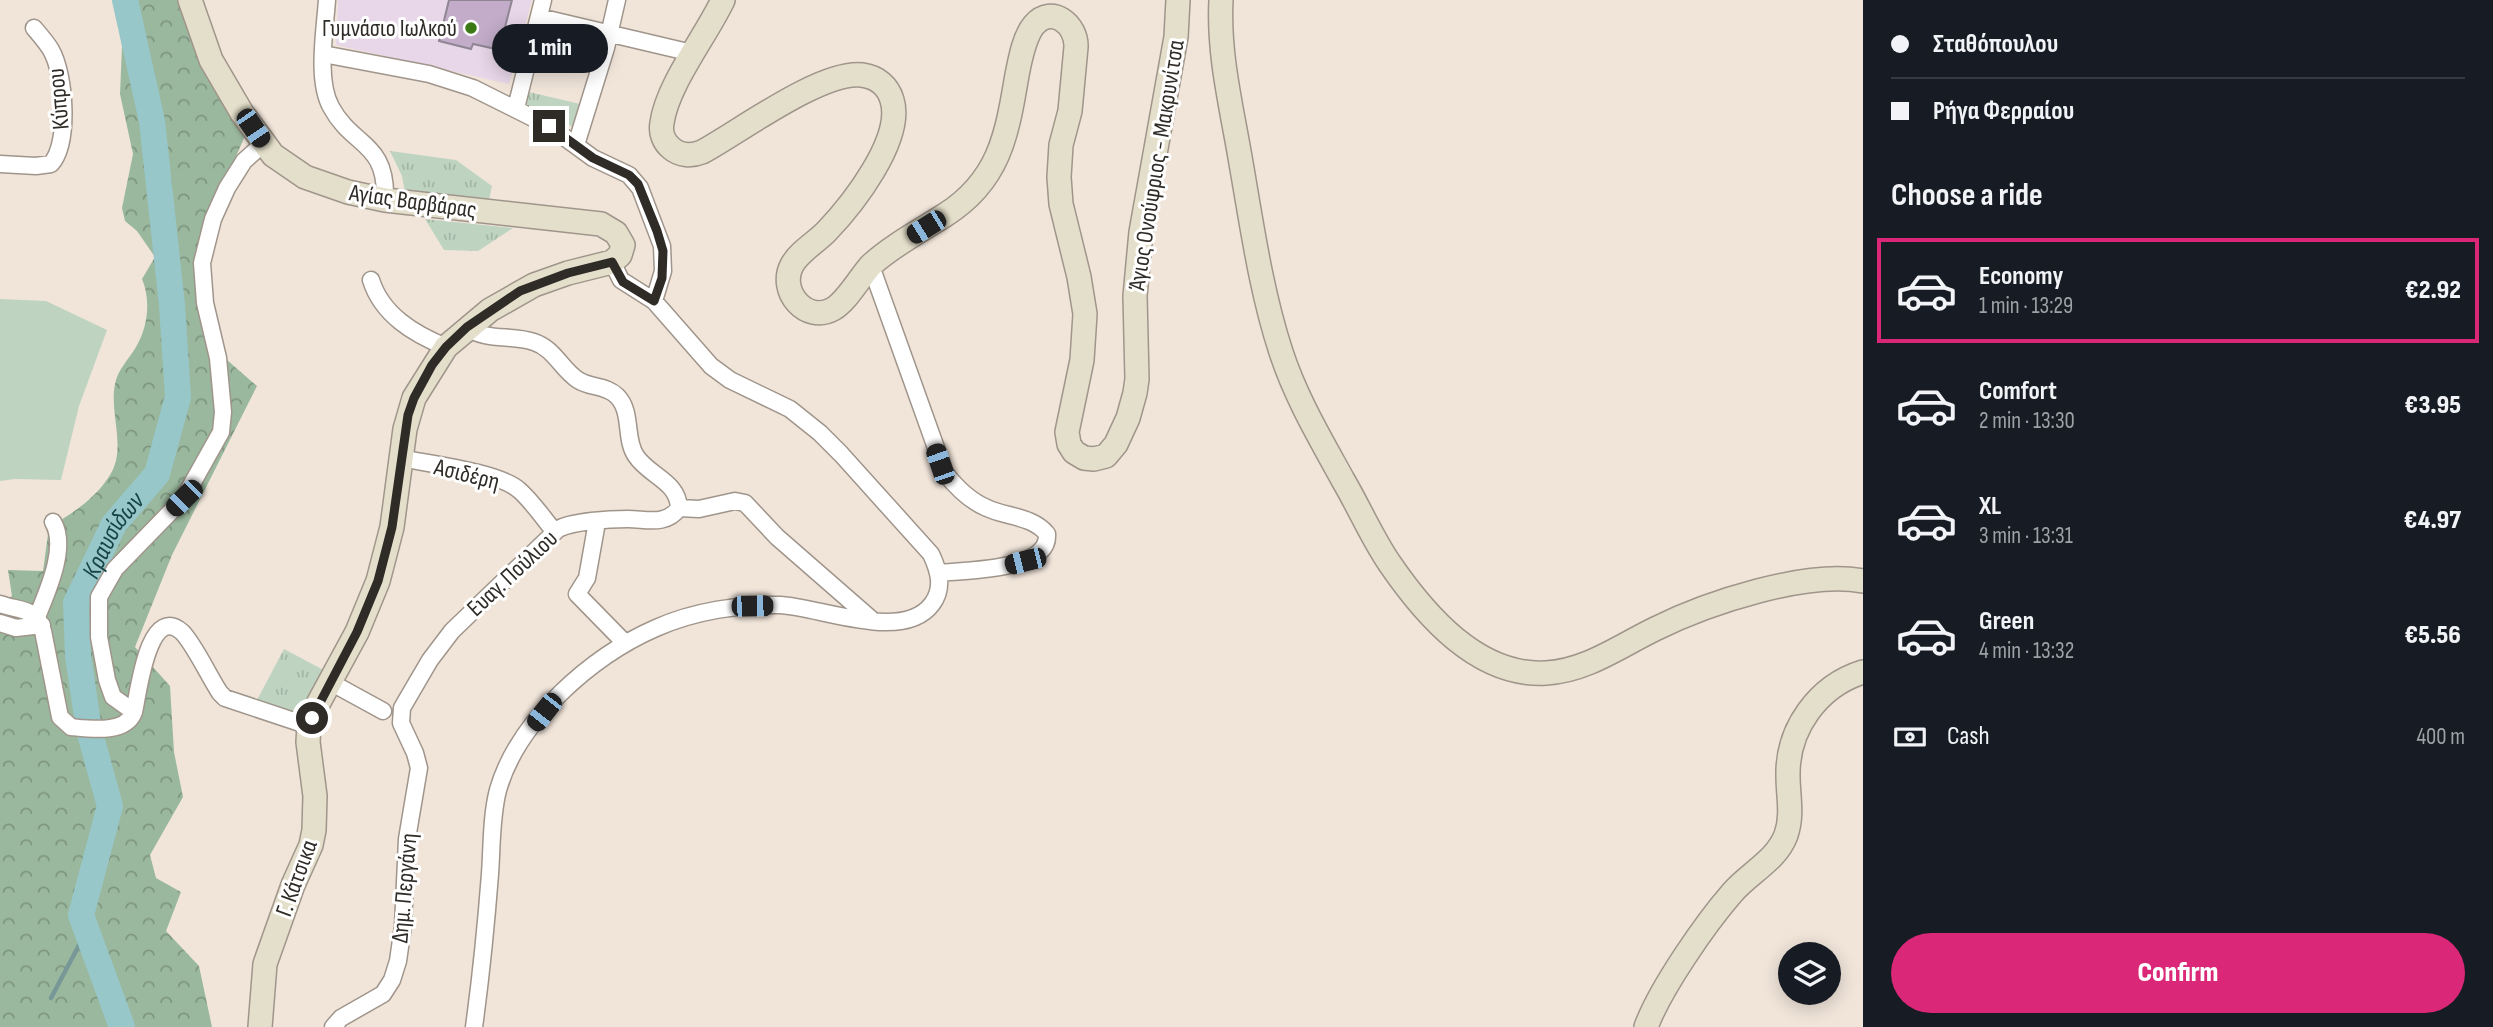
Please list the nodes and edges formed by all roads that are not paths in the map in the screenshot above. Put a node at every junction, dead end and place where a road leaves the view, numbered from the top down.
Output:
1 (190, 0) edge
2 (327, 0) edge
3 (543, 0) edge
4 (617, 0) edge
5 (723, 0) edge
6 (1178, 0) edge
7 (1221, 0) edge
8 (539, 18) junction
9 (34, 28) dead end
10 (610, 34) junction
11 (692, 53) junction
12 (323, 54) junction
13 (516, 108) junction
14 (263, 144) junction
15 (576, 145) junction
16 (0, 164) edge
17 (385, 200) junction
18 (612, 262) junction
19 (871, 265) junction
20 (371, 280) dead end
21 (654, 301) junction
22 (467, 327) junction
23 (446, 347) junction
24 (401, 458) junction
25 (679, 508) junction
26 (53, 522) dead end
27 (597, 522) junction
28 (555, 532) junction
29 (939, 573) junction
30 (1863, 581) edge
31 (0, 604) edge
32 (40, 621) junction
33 (873, 621) junction
34 (0, 623) edge
35 (624, 642) junction
36 (1863, 671) edge
37 (330, 682) junction
38 (383, 711) dead end
39 (134, 712) junction
40 (401, 723) joint
41 (309, 726) junction
42 (260, 1027) edge
43 (333, 1027) edge
44 (474, 1027) edge
45 (1646, 1027) edge

1 - 14 street, Αγίας Βαρβάρας
2 - 12 street
3 - 8 street
4 - 10 street
5 - 11 street
6 - 19 street, Άγιος Ονούφριος - Μακρυνίτσα
7 - 30 street, Άγιος Ονούφριος - Μακρυνίτσα
8 - 10 street
8 - 13 street
9 - 16 street, Κύπρου
10 - 11 street
10 - 15 street
11 - 19 street, Άγιος Ονούφριος - Μακρυνίτσα
12 - 13 street
12 - 17 street
13 - 15 street
14 - 17 street, Αγίας Βαρβάρας
14 - 39 street
15 - 21 street
17 - 18 street, Αγίας Βαρβάρας
18 - 21 street
18 - 22 street
19 - 29 street
20 - 23 street
21 - 29 street
22 - 23 street
22 - 25 street
23 - 24 street
24 - 28 street, Ασιδέρη
24 - 37 street
25 - 27 street, Ευαγ. Πούλιου
25 - 33 street, Ευαγ. Πούλιου
26 - 32 street
27 - 28 street, Ευαγ. Πούλιου
27 - 35 street
28 - 40 street, Ευαγ. Πούλιου
29 - 33 street
31 - 32 street
32 - 34 street
32 - 39 street
33 - 35 street
35 - 44 street
36 - 45 street
37 - 38 street
37 - 41 street
39 - 41 street
40 - 43 street, Δημ. Περγάνη
41 - 42 street, Γ. Κάτσικα

